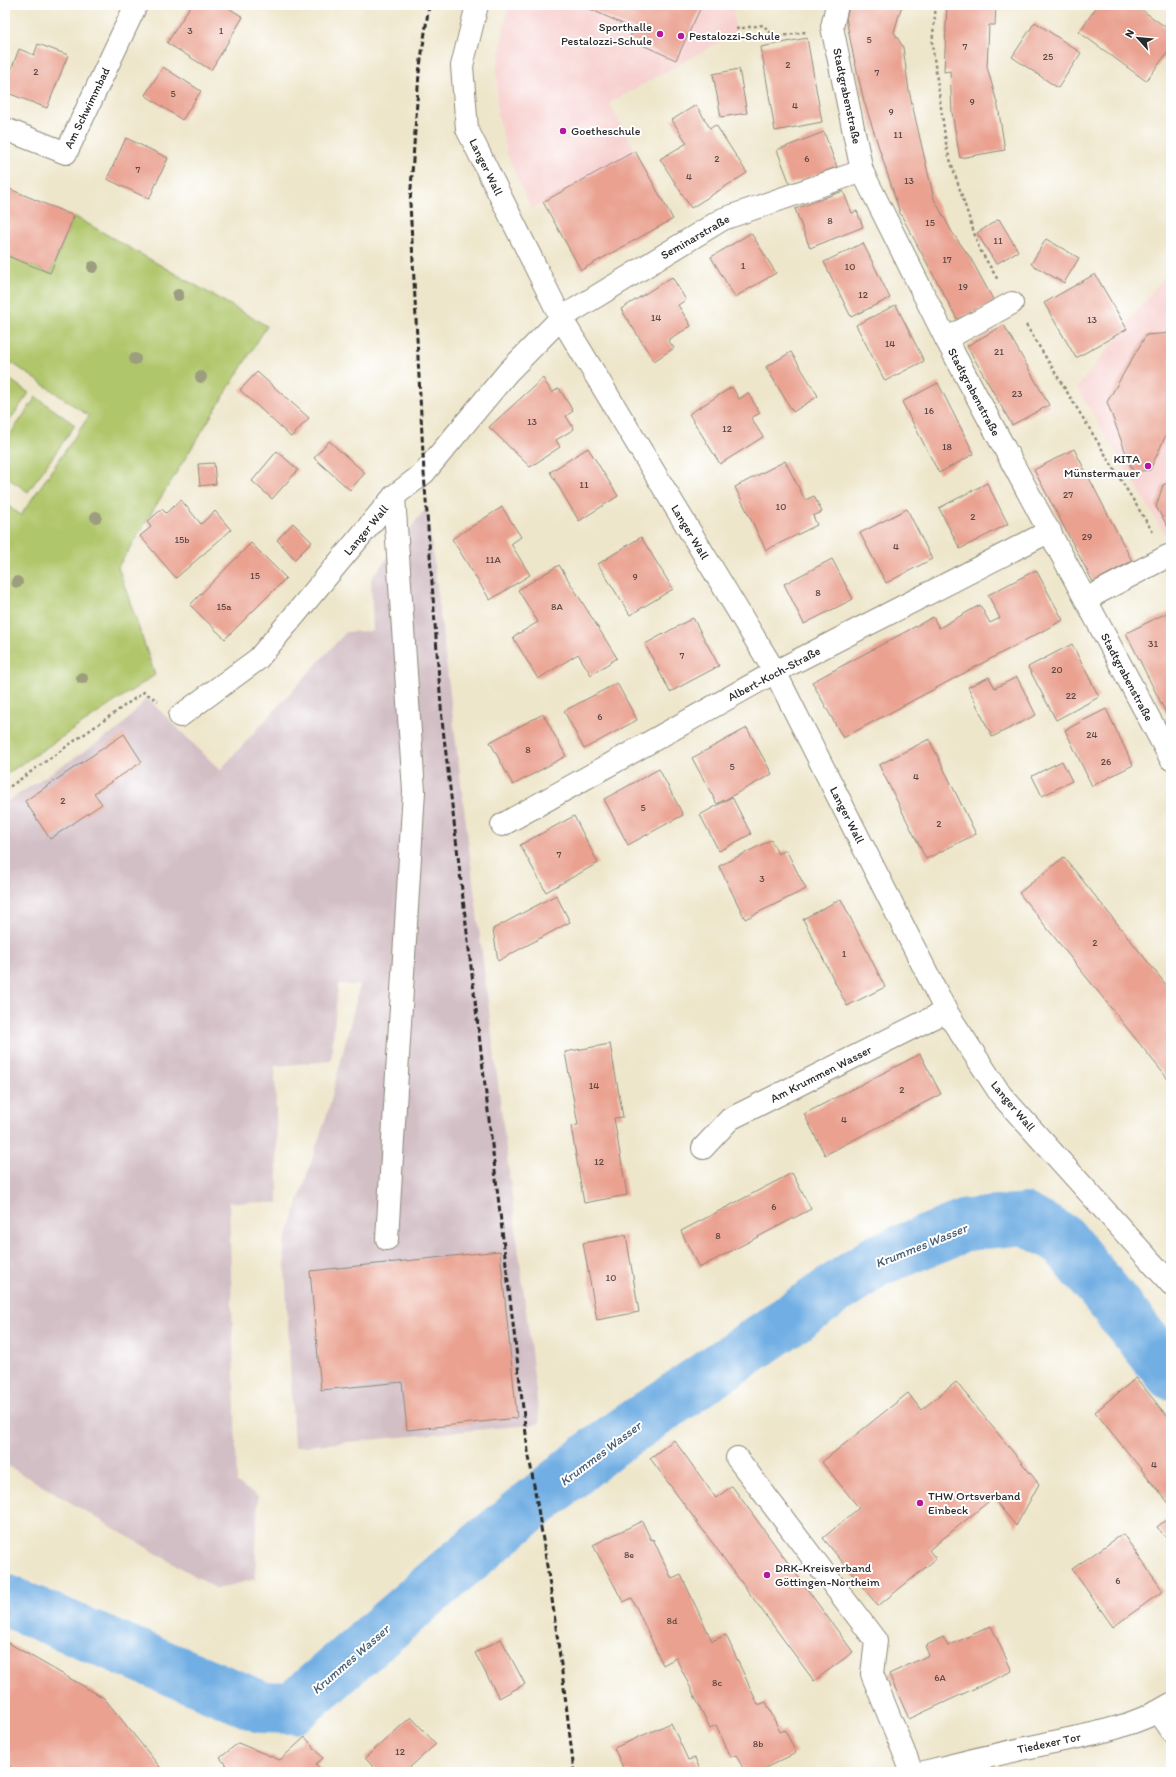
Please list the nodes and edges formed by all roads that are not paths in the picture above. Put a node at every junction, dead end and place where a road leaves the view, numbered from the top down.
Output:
1 (136, 5) edge
2 (477, 5) edge
3 (837, 5) edge
4 (5, 129) edge
5 (862, 171) junction
6 (1012, 303) dead end
7 (561, 318) junction
8 (946, 340) junction
9 (394, 496) junction
10 (1050, 531) junction
11 (1168, 556) dead end
12 (1086, 599) junction
13 (775, 672) junction
14 (180, 716) road end
15 (1171, 759) edge
16 (502, 825) dead end
17 (946, 1011) junction
18 (704, 1148) dead end
19 (387, 1238) dead end
20 (1171, 1284) edge
21 (737, 1458) dead end
22 (1165, 1708) edge
23 (1171, 1731) edge
24 (912, 1772) edge
25 (924, 1772) edge

1 - 4 street, Am Schwimmbad
2 - 7 street, Langer Wall
3 - 5 street, Stadtgrabenstraße
5 - 7 street, Seminarstraße
5 - 8 street, Stadtgrabenstraße
6 - 8 street
7 - 9 street, Langer Wall
7 - 13 street, Langer Wall
8 - 10 street, Stadtgrabenstraße
9 - 14 street, Langer Wall
9 - 19 street
10 - 12 street, Stadtgrabenstraße
10 - 13 street, Albert-Koch-Straße
11 - 12 street
12 - 15 street, Stadtgrabenstraße
13 - 16 street, Albert-Koch-Straße
13 - 17 street, Langer Wall
17 - 18 street, Am Krummen Wasser
17 - 20 street, Langer Wall
21 - 24 street
22 - 23 street
22 - 25 street, Tiedexer Tor

